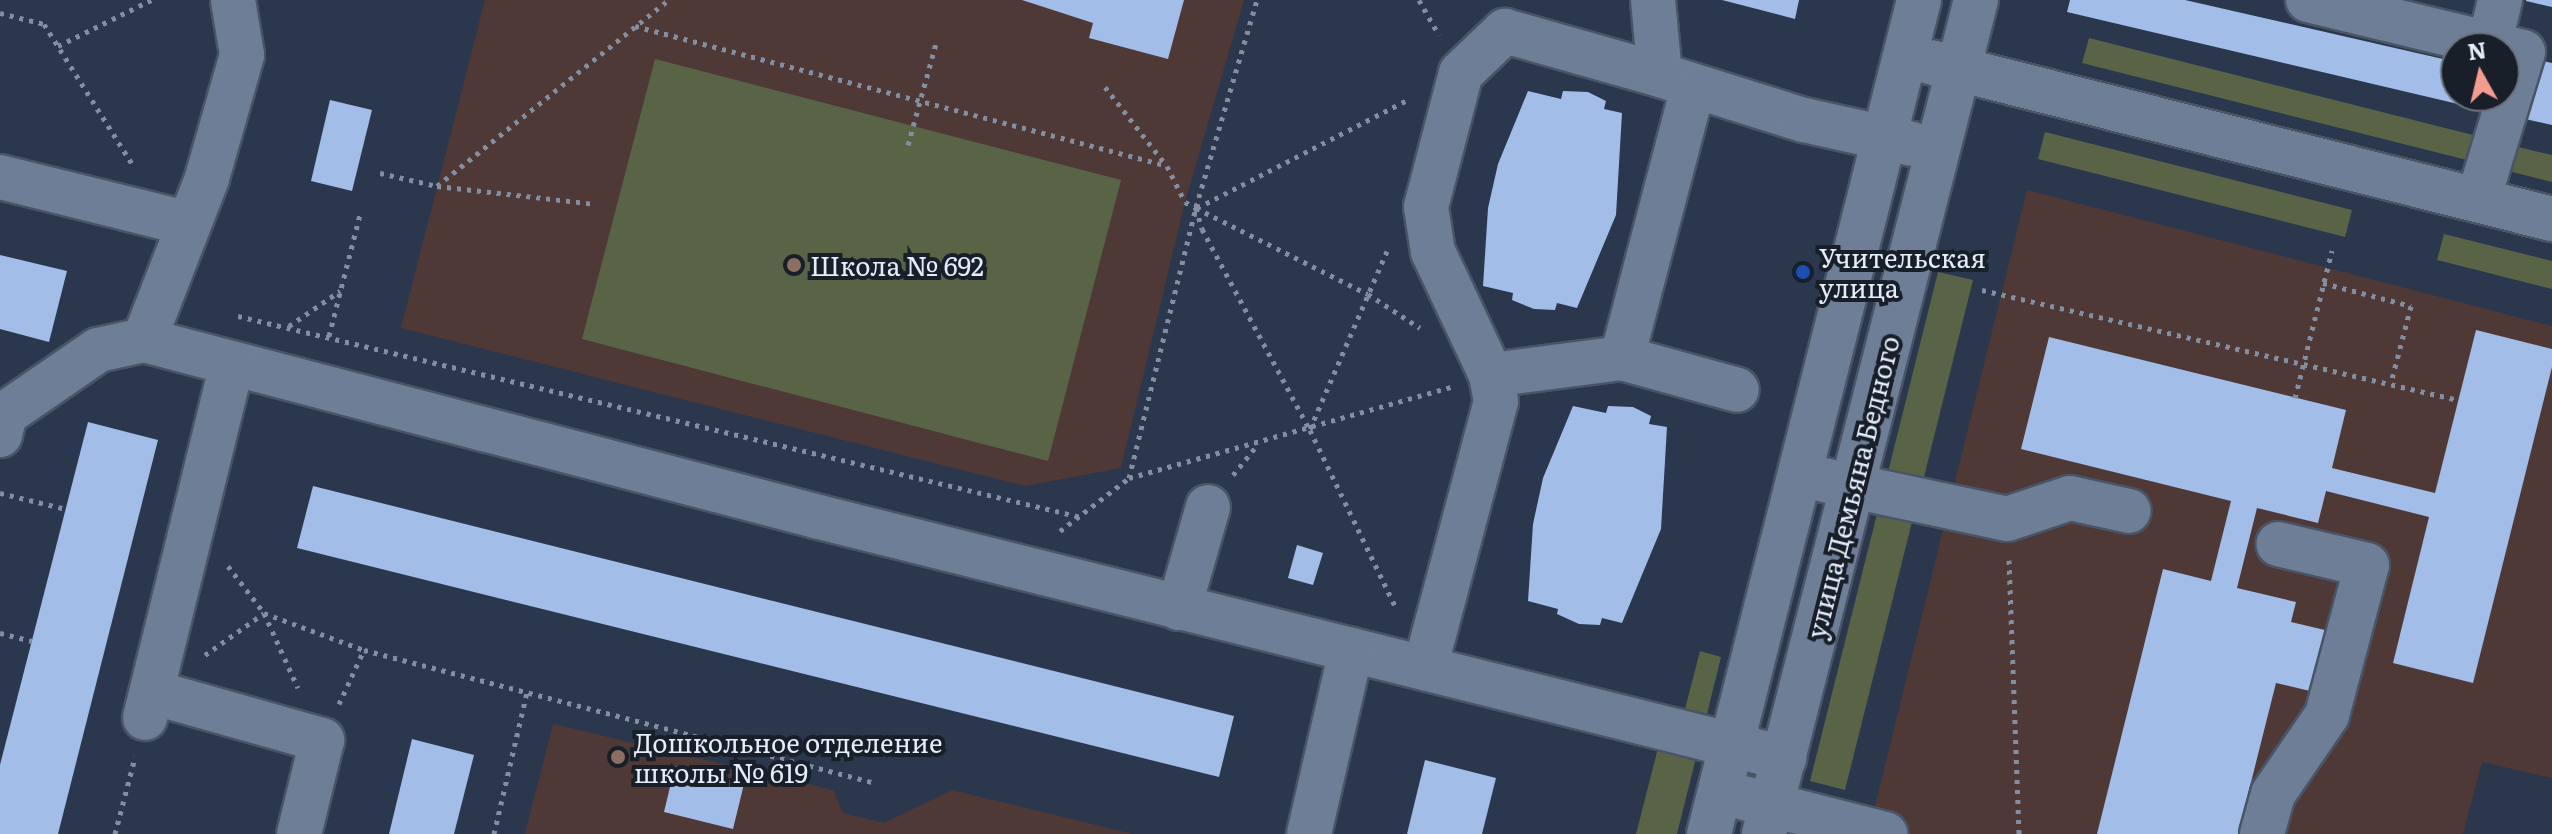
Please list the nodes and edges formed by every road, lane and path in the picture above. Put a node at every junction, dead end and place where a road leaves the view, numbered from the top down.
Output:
1 (151, 0) edge
2 (233, 0) edge
3 (668, 0) edge
4 (1257, 0) edge
5 (1653, 0) edge
6 (1919, 0) edge
7 (1976, 0) edge
8 (2308, 0) edge
9 (2500, 0) edge
10 (2381, 8) edge
11 (0, 13) edge
12 (635, 26) junction
13 (2456, 32) edge
14 (2493, 32) edge
15 (936, 43) dead end
16 (58, 46) junction
17 (1905, 56) junction
18 (1959, 68) junction
19 (1461, 73) junction
20 (1676, 81) junction
21 (1105, 87) dead end
22 (920, 101) junction
23 (2505, 112) edge
24 (1884, 138) junction
25 (908, 145) dead end
26 (1938, 149) junction
27 (1167, 166) junction
28 (380, 173) dead end
29 (0, 177) edge
30 (437, 186) junction
31 (2478, 200) junction
32 (594, 204) dead end
33 (1426, 207) junction
34 (1196, 208) junction
35 (360, 214) dead end
36 (2552, 219) edge
37 (176, 221) junction
38 (2332, 251) dead end
39 (2323, 283) junction
40 (1982, 290) dead end
41 (340, 291) junction
42 (1368, 294) junction
43 (223, 314) dead end
44 (290, 326) junction
45 (330, 334) junction
46 (144, 340) junction
47 (1622, 358) junction
48 (2303, 361) junction
49 (232, 365) junction
50 (1491, 375) junction
51 (2391, 383) junction
52 (317, 387) junction
53 (1737, 390) dead end
54 (2295, 398) dead end
55 (2458, 400) dead end
56 (2, 421) edge
57 (1310, 430) junction
58 (1800, 474) junction
59 (1129, 478) junction
60 (1852, 486) junction
61 (0, 493) edge
62 (1208, 507) dead end
63 (66, 509) dead end
64 (2129, 511) dead end
65 (1081, 517) junction
66 (2007, 519) junction
67 (194, 520) junction
68 (2278, 544) dead end
69 (1009, 565) junction
70 (1179, 608) junction
71 (264, 613) junction
72 (0, 633) edge
73 (32, 641) dead end
74 (364, 650) junction
75 (1351, 650) junction
76 (1425, 668) junction
77 (527, 692) junction
78 (148, 705) junction
79 (322, 740) junction
80 (1731, 745) junction
81 (1784, 758) junction
82 (872, 782) dead end
83 (1720, 792) junction
84 (1768, 819) edge
85 (115, 834) edge
86 (299, 834) edge
87 (494, 834) edge
88 (1309, 834) edge
89 (1709, 834) edge
90 (1885, 834) edge
91 (2019, 834) edge
92 (2262, 834) edge

1 - 16 path
2 - 37 street
3 - 12 path
4 - 34 path
5 - 20 street
6 - 17 street, улица Демьяна Бедного
7 - 18 street, улица Демьяна Бедного
8 - 10 street
9 - 14 street
10 - 13 street
11 - 16 path
12 - 22 path
12 - 30 path
15 - 22 path
16 - 37 path
17 - 18 street
17 - 24 street, улица Демьяна Бедного
18 - 26 street, улица Демьяна Бедного
18 - 31 street
19 - 20 street
19 - 33 street
19 - 34 path
20 - 24 street
20 - 47 street
21 - 27 path
22 - 25 path
22 - 27 path
23 - 31 street
24 - 26 street
24 - 58 street, улица Демьяна Бедного
26 - 60 street, улица Демьяна Бедного
27 - 34 path
28 - 30 path
29 - 37 street
30 - 32 path
31 - 36 street
33 - 42 path
33 - 50 street
34 - 42 path
34 - 57 path
34 - 59 path
35 - 41 path
37 - 46 street
38 - 39 path
39 - 48 path
39 - 51 path
40 - 48 path
41 - 44 path
41 - 45 path
42 - 57 path
43 - 44 path
44 - 45 path
44 - 49 path
45 - 52 path
45 - 65 path
46 - 49 street
46 - 56 street
47 - 50 street
47 - 53 street
48 - 51 path
48 - 54 path
49 - 52 street
49 - 67 street
50 - 57 path
50 - 76 street
51 - 55 path
52 - 69 street
57 - 59 path
57 - 76 path
58 - 60 street
58 - 80 street, улица Демьяна Бедного
59 - 65 path
60 - 66 street
60 - 81 street, улица Демьяна Бедного
61 - 63 path
62 - 70 street
64 - 66 street
65 - 69 path
66 - 91 path
67 - 71 path
67 - 78 street
68 - 92 street
69 - 70 street
70 - 75 street
71 - 74 path
71 - 79 path
72 - 73 path
74 - 77 path
74 - 79 path
75 - 76 street
75 - 88 street
76 - 80 street
77 - 82 path
77 - 87 path
78 - 79 street
78 - 85 path
79 - 86 street
80 - 81 street
80 - 83 street, улица Демьяна Бедного
81 - 84 street, улица Демьяна Бедного
83 - 84 street
83 - 89 street, улица Демьяна Бедного
84 - 90 street

